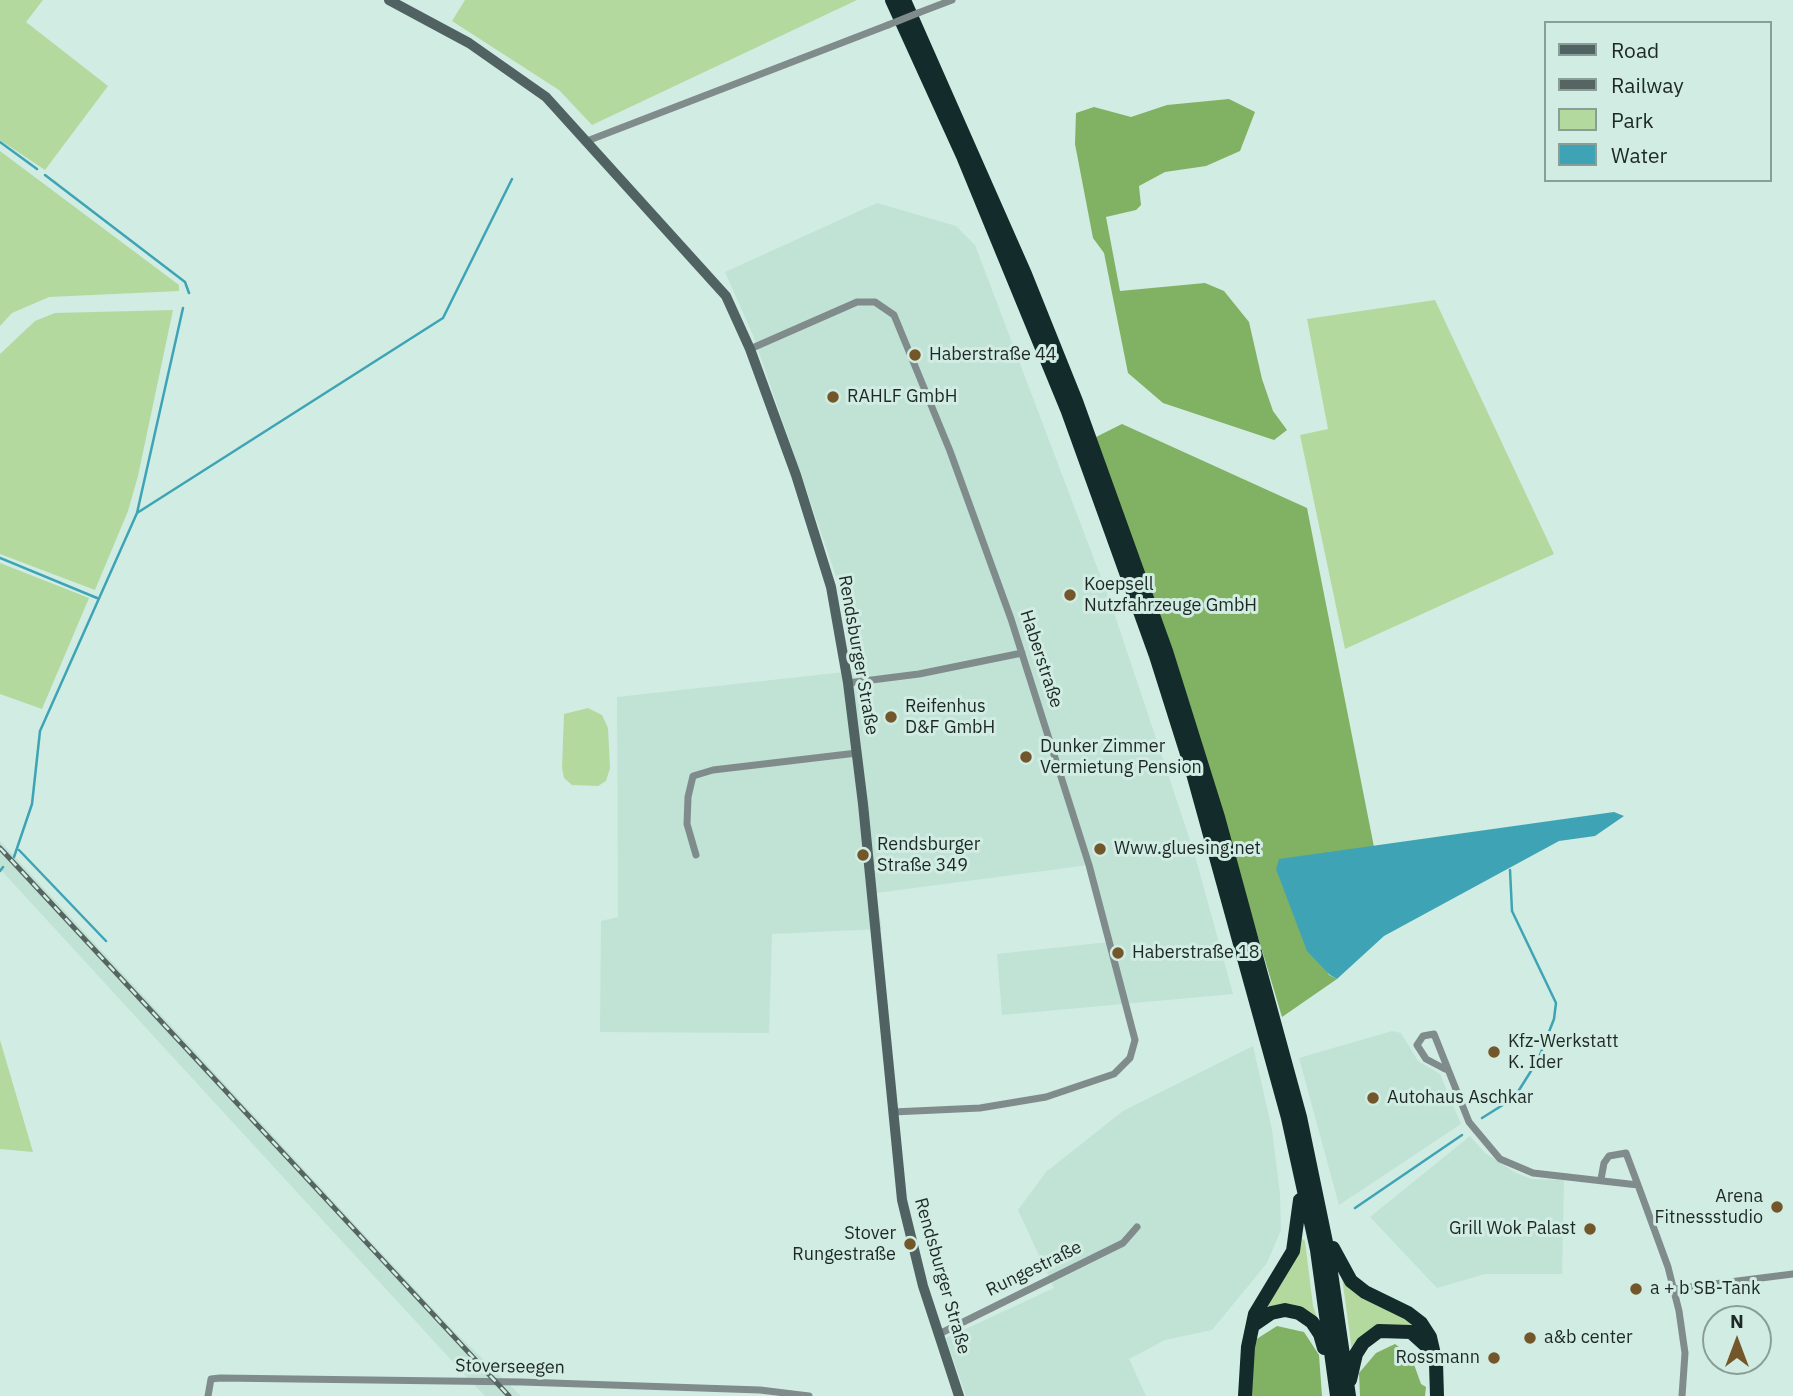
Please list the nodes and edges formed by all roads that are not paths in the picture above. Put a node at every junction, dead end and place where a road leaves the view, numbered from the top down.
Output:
1 (389, 0) edge
2 (892, 0) edge
3 (904, 0) edge
4 (952, 0) edge
5 (587, 141) junction
6 (750, 349) junction
7 (1021, 653) junction
8 (848, 683) junction
9 (857, 753) junction
10 (696, 855) dead end
11 (1445, 1069) junction
12 (893, 1112) junction
13 (1601, 1179) junction
14 (1302, 1181) junction
15 (1638, 1185) junction
16 (1318, 1197) junction
17 (1137, 1227) dead end
18 (1793, 1274) edge
19 (1674, 1289) junction
20 (1255, 1324) junction
21 (939, 1334) junction
22 (1434, 1354) junction
23 (1244, 1381) junction
24 (208, 1396) edge
25 (808, 1396) edge
26 (959, 1396) edge
27 (1239, 1396) edge
28 (1245, 1396) edge
29 (1342, 1396) edge
30 (1437, 1396) edge
31 (1682, 1396) edge

1 - 5 street, Rendsburger Straße
2 - 14 highway
3 - 16 highway
4 - 5 street, bridge
5 - 6 street, Rendsburger Straße
6 - 7 street, Haberstraße
6 - 8 street, Rendsburger Straße
7 - 8 street
7 - 12 street, Haberstraße
8 - 9 street, Rendsburger Straße
9 - 10 street
9 - 12 street, Rendsburger Straße
11 - 11 street
11 - 13 street
12 - 21 street, Rendsburger Straße
13 - 15 street
13 - 15 street
14 - 20 highway
14 - 29 highway
15 - 19 street
16 - 22 highway
16 - 29 highway
17 - 21 street, Rungestraße
18 - 19 street
19 - 31 street
20 - 23 highway
20 - 29 highway
21 - 26 street, Rendsburger Straße
22 - 29 highway
22 - 30 highway
23 - 27 highway
23 - 28 highway
24 - 25 street, Stoverseegen

